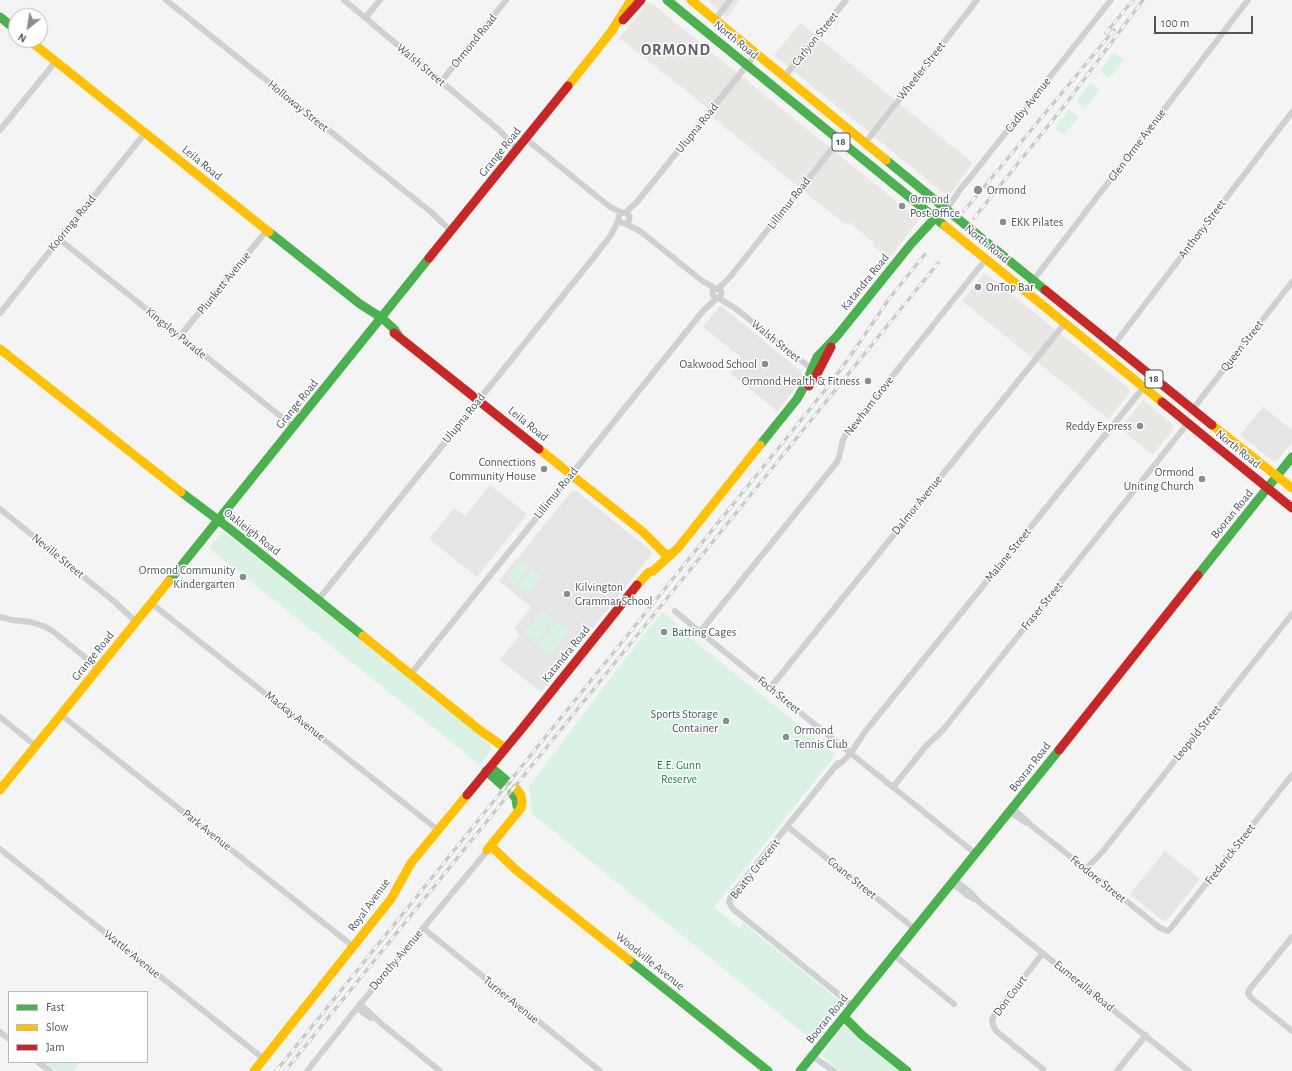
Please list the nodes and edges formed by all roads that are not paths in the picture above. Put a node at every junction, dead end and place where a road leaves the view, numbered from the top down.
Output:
1 (166, 0) edge
2 (344, 0) edge
3 (380, 0) edge
4 (506, 0) edge
5 (631, 0) edge
6 (641, 0) edge
7 (667, 0) edge
8 (685, 0) edge
9 (690, 0) edge
10 (730, 0) edge
11 (846, 0) edge
12 (977, 0) edge
13 (1111, 0) edge
14 (1248, 0) edge
15 (678, 9) junction
16 (0, 17) edge
17 (365, 18) junction
18 (715, 20) junction
19 (8, 24) edge
20 (611, 32) junction
21 (39, 48) edge
22 (756, 54) junction
23 (56, 61) junction
24 (748, 66) junction
25 (784, 77) junction
26 (441, 82) junction
27 (1292, 112) edge
28 (848, 129) junction
29 (0, 130) edge
30 (145, 133) junction
31 (839, 140) junction
32 (865, 143) junction
33 (521, 144) junction
34 (944, 208) junction
35 (933, 216) junction
36 (624, 218) junction
37 (267, 230) junction
38 (452, 230) junction
39 (59, 239) junction
40 (986, 259) junction
41 (1033, 281) junction
42 (1292, 282) edge
43 (1026, 291) junction
44 (717, 293) junction
45 (0, 313) edge
46 (380, 320) junction
47 (1065, 323) junction
48 (180, 336) junction
49 (1113, 346) junction
50 (0, 349) edge
51 (814, 371) junction
52 (1152, 377) junction
53 (1144, 387) junction
54 (479, 399) junction
55 (1192, 410) junction
56 (1188, 423) junction
57 (294, 427) junction
58 (1242, 449) junction
59 (1292, 456) edge
60 (1233, 460) junction
61 (571, 474) junction
62 (1277, 476) junction
63 (1268, 488) junction
64 (1292, 488) edge
65 (1292, 508) edge
66 (0, 509) edge
67 (218, 521) junction
68 (668, 553) junction
69 (318, 600) junction
70 (151, 603) junction
71 (675, 610) dead end
72 (1292, 614) edge
73 (0, 617) edge
74 (137, 620) junction
75 (700, 632) junction
76 (98, 668) junction
77 (410, 674) junction
78 (770, 688) junction
79 (61, 715) junction
80 (0, 717) edge
81 (36, 746) junction
82 (504, 750) junction
83 (849, 752) junction
84 (488, 769) junction
85 (1292, 776) edge
86 (505, 783) dead end
87 (893, 787) junction
88 (0, 790) edge
89 (514, 790) dead end
90 (1011, 810) junction
91 (788, 827) junction
92 (438, 830) junction
93 (489, 848) junction
94 (0, 849) edge
95 (976, 854) junction
96 (1088, 870) junction
97 (953, 882) junction
98 (423, 928) junction
99 (915, 929) junction
100 (1166, 931) joint
101 (1292, 937) edge
102 (354, 947) junction
103 (1043, 953) junction
104 (894, 955) junction
105 (954, 1004) dead end
106 (358, 1006) junction
107 (853, 1006) junction
108 (842, 1019) junction
109 (1292, 1031) edge
110 (0, 1032) edge
111 (1146, 1036) junction
112 (8, 1038) edge
113 (813, 1055) junction
114 (264, 1059) junction
115 (39, 1063) edge
116 (1043, 1069) dead end
117 (50, 1071) edge
118 (254, 1071) edge
119 (307, 1071) edge
120 (440, 1071) edge
121 (600, 1071) edge
122 (768, 1071) edge
123 (800, 1071) edge
124 (834, 1071) edge
125 (907, 1071) edge
126 (1117, 1071) edge
127 (1189, 1071) edge

1 - 38 street, Holloway Street
2 - 17 street, Walsh Street
3 - 17 street
4 - 26 street, Ormond Road
5 - 20 main road, Grange Road
6 - 20 main road, Grange Road
7 - 15 main road, North Road / 18
8 - 15 main road
9 - 18 main road, North Road / 18
10 - 18 street
11 - 25 street, Carlyon Street
12 - 32 street, Wheeler Street
13 - 34 street, Cadby Avenue
14 - 41 street, Glen Orme Avenue
15 - 24 main road, North Road / 18
16 - 19 main road
17 - 26 street, Walsh Street
18 - 22 main road, North Road / 18
20 - 33 main road, Grange Road
21 - 23 main road, Leila Road
22 - 24 street, Ulupna Road
22 - 25 main road, North Road / 18
23 - 29 street
23 - 30 main road, Leila Road
24 - 31 main road, North Road / 18
24 - 36 street, Ulupna Road
25 - 28 main road, North Road / 18
26 - 33 street, Walsh Street
27 - 49 street, Anthony Street
28 - 31 street, Lillimur Road
28 - 32 main road, North Road / 18
30 - 37 main road, Leila Road
30 - 39 street, Kooringa Road
31 - 35 main road, North Road / 18
31 - 44 street, Lillimur Road
32 - 34 main road, North Road / 18
33 - 36 street, Walsh Street
33 - 38 main road, Grange Road
34 - 35 main road, Katandra Road
34 - 41 main road, North Road / 18
35 - 40 main road, North Road / 18
35 - 51 main road, Katandra Road
36 - 44 street, Walsh Street
36 - 54 street, Ulupna Road
37 - 46 main road, Leila Road
37 - 48 street, Plunkett Avenue
38 - 46 main road, Grange Road
39 - 45 street, Kooringa Road
39 - 48 street, Kingsley Parade
40 - 43 main road, North Road / 18
40 - 75 street, Newham Grove
41 - 43 street, Glen Orme Avenue
41 - 49 main road, North Road / 18
42 - 55 street, Queen Street
43 - 47 main road, North Road / 18
44 - 51 street, Walsh Street
44 - 61 street, Lillimur Road
46 - 54 main road, Leila Road
46 - 57 main road, Grange Road
47 - 53 main road, North Road / 18
47 - 78 street, Dalmor Avenue
48 - 57 street, Kingsley Parade
49 - 52 main road, North Road / 18
50 - 67 main road, Oakleigh Road
51 - 68 main road, Katandra Road
52 - 53 street, Malane Street
52 - 55 main road, North Road / 18
53 - 56 main road, North Road / 18
53 - 83 street, Malane Street
54 - 61 main road, Leila Road
54 - 69 street, Ulupna Road
55 - 58 main road, North Road / 18
56 - 60 main road, North Road / 18
56 - 87 street, Fraser Street
57 - 67 main road, Grange Road
58 - 60 main road
58 - 62 main road, North Road / 18
59 - 62 main road, Booran Road
60 - 63 main road, North Road / 18
61 - 68 main road, Leila Road
61 - 77 street, Lillimur Road
62 - 63 main road, Booran Road
62 - 64 main road, North Road / 18
63 - 65 main road, North Road / 18
63 - 90 main road, Booran Road
66 - 74 street, Neville Street
67 - 69 main road, Oakleigh Road
67 - 70 main road, Grange Road
68 - 82 main road, Katandra Road
69 - 77 main road, Oakleigh Road
70 - 74 main road, Grange Road
70 - 92 street, Mackay Avenue
71 - 75 street, Foch Street
72 - 96 street, Leopold Street
73 - 76 street
74 - 76 main road, Grange Road
75 - 78 street, Foch Street
76 - 79 main road, Grange Road
77 - 82 main road, Oakleigh Road
78 - 83 street, Foch Street
79 - 81 main road, Grange Road
79 - 102 street, Park Avenue
80 - 81 street
81 - 88 main road, Grange Road
82 - 84 main road, Royal Avenue
83 - 87 street, Foch Street
83 - 91 street, Beatty Crescent
84 - 86 main road
84 - 92 main road, Royal Avenue
85 - 100 street, Frederick Street
87 - 95 street, Foch Street
89 - 93 main road
90 - 95 main road, Booran Road
90 - 96 street, Feodore Street
91 - 99 street, Coane Street
91 - 107 street, Beatty Crescent
92 - 102 main road, Royal Avenue
93 - 98 street, Dorothy Avenue
93 - 122 main road, Woodville Avenue
94 - 114 street, Wattle Avenue
95 - 97 main road, Booran Road
96 - 100 street, Feodore Street
97 - 99 main road, Booran Road
97 - 103 street, Eumeralla Road
98 - 106 street, Dorothy Avenue
98 - 121 street, Turner Avenue
99 - 104 main road, Booran Road
101 - 109 street
102 - 114 main road, Royal Avenue
103 - 111 street, Eumeralla Road
103 - 116 street, Don Court
104 - 105 street
104 - 107 main road, Booran Road
106 - 119 street, Dorothy Avenue
106 - 120 street
107 - 108 main road, Booran Road
108 - 113 main road, Booran Road
108 - 125 main road
110 - 112 street
111 - 126 street
111 - 127 street, Eumeralla Road
113 - 123 main road, Booran Road
113 - 124 street
114 - 118 main road, Royal Avenue
115 - 117 street

